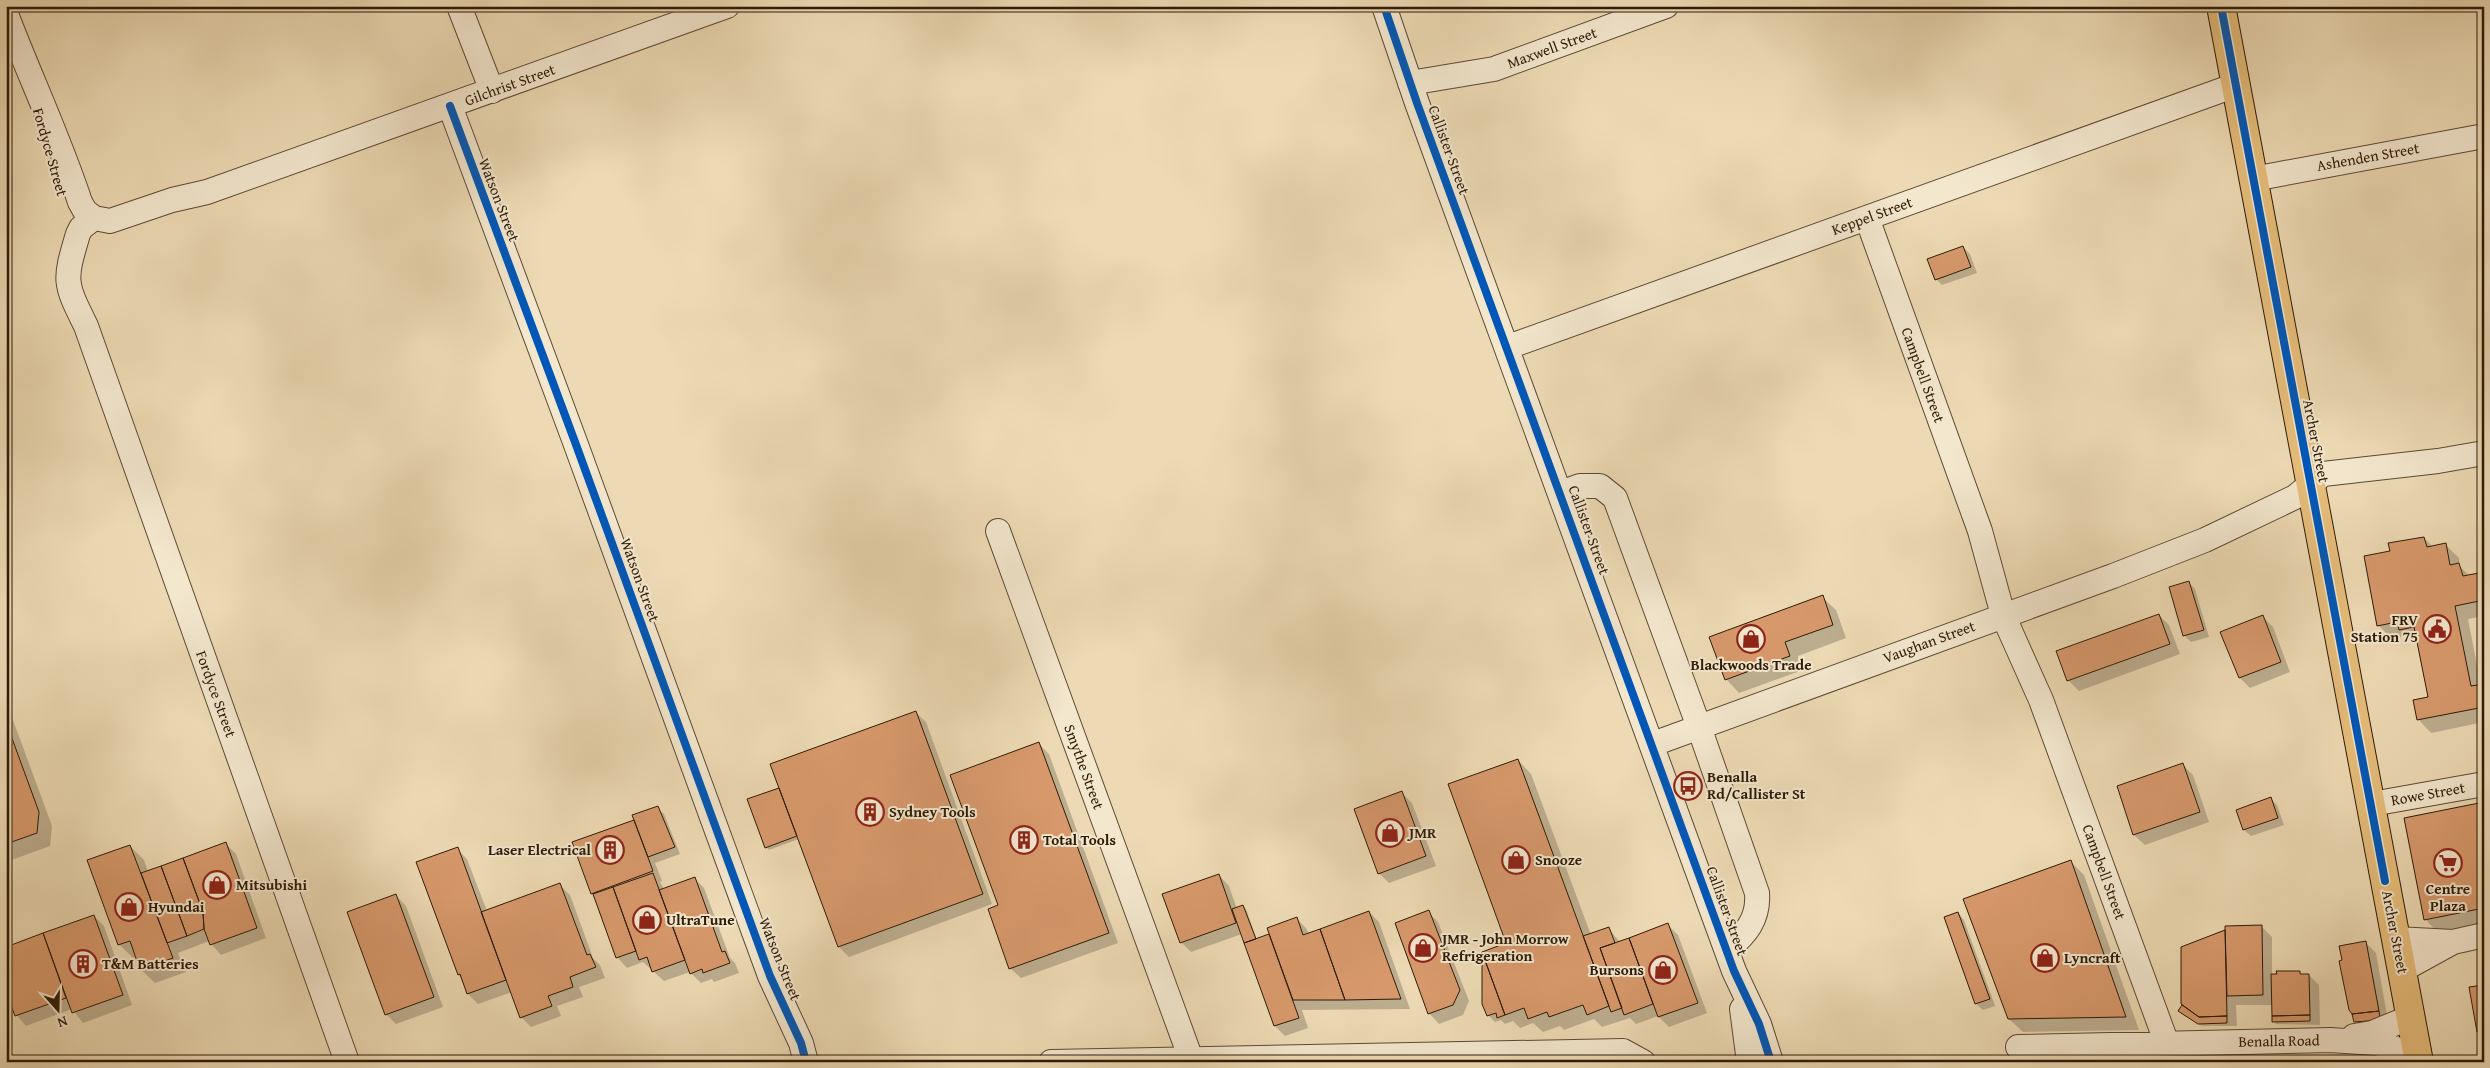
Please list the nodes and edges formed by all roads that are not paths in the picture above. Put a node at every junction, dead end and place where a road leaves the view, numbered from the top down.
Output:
1 (459, 6) edge
2 (727, 6) edge
3 (1384, 6) edge
4 (1666, 6) edge
5 (2221, 6) edge
6 (6, 14) edge
7 (2236, 84) junction
8 (492, 91) junction
9 (1414, 93) junction
10 (450, 106) junction
11 (2484, 136) edge
12 (2253, 179) junction
13 (1867, 218) junction
14 (89, 227) junction
15 (1508, 347) junction
16 (2484, 453) edge
17 (1561, 493) junction
18 (2312, 493) junction
19 (998, 531) dead end
20 (2010, 613) junction
21 (1699, 727) junction
22 (1653, 744) junction
23 (2484, 784) edge
24 (2372, 804) junction
25 (2484, 935) edge
26 (2396, 940) junction
27 (2453, 942) junction
28 (1730, 961) junction
29 (2402, 970) junction
30 (770, 976) junction
31 (2411, 1016) junction
32 (2330, 1040) junction
33 (2018, 1047) dead end
34 (2168, 1053) edge
35 (1438, 1058) edge
36 (1191, 1059) junction
37 (2419, 1059) edge
38 (347, 1062) edge
39 (790, 1062) edge
40 (806, 1062) edge
41 (1051, 1062) edge
42 (1643, 1062) edge
43 (1750, 1062) edge
44 (1771, 1062) edge
45 (2184, 1062) edge

1 - 8 street
2 - 8 street, Gilchrist Street
3 - 9 street, Callister Street
4 - 9 street, Maxwell Street
5 - 7 main road, Archer Street
6 - 14 street, Fordyce Street
7 - 12 main road, Archer Street
7 - 13 street, Keppel Street
8 - 10 street, Gilchrist Street
9 - 15 street, Callister Street
10 - 14 street, Gilchrist Street
10 - 30 street, Watson Street
11 - 12 street, Ashenden Street
12 - 18 main road, Archer Street
13 - 15 street, Keppel Street
13 - 20 street, Campbell Street
14 - 38 street, Fordyce Street
15 - 17 street, Callister Street
16 - 18 street, Vaughan Street
17 - 21 street, Callister Street
17 - 22 street, Callister Street
18 - 20 street, Vaughan Street
18 - 24 main road, Archer Street
19 - 36 street, Smythe Street
20 - 21 street, Vaughan Street
20 - 34 street, Campbell Street
21 - 22 street, Vaughan Street
21 - 28 street, Callister Street
22 - 28 street, Callister Street
23 - 24 street, Rowe Street
24 - 26 main road, Archer Street
25 - 27 street
26 - 27 street
26 - 29 main road, Archer Street
27 - 29 street
28 - 43 street, Callister Street
28 - 44 street, Callister Street
29 - 31 main road, Archer Street
30 - 39 street, Watson Street
30 - 40 street, Watson Street
31 - 32 street, Benalla Road
31 - 37 main road, Archer Street
32 - 34 street, Benalla Road
32 - 37 street, Benalla Road
33 - 34 street, Benalla Road
34 - 45 street
35 - 36 street
35 - 42 street
36 - 41 street

